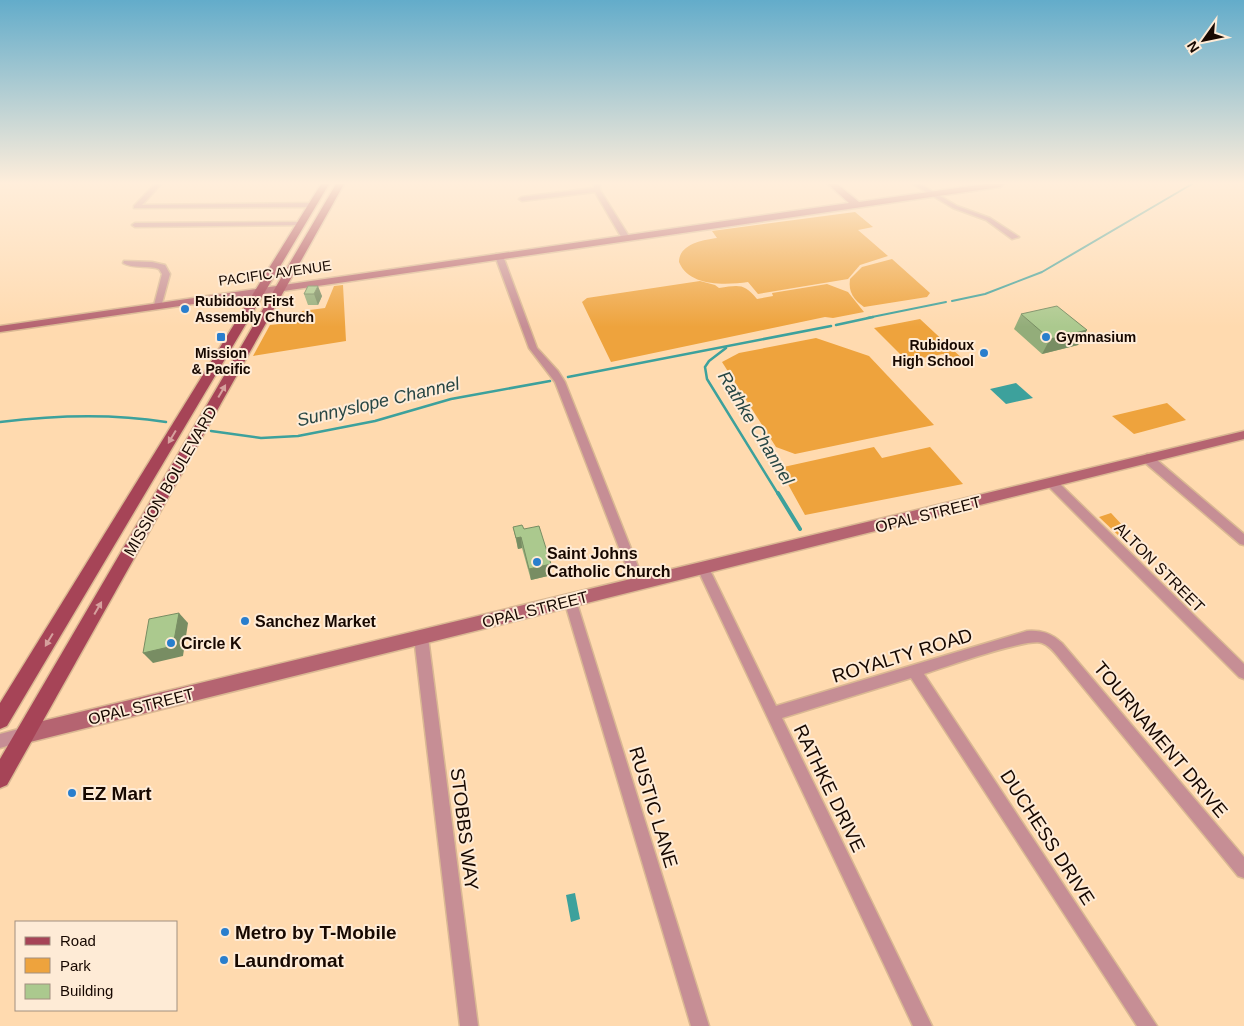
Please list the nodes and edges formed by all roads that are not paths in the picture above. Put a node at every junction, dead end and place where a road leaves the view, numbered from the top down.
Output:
1 (296, 232) edge
2 (313, 232) edge
3 (623, 232) edge
4 (668, 232) edge
5 (1007, 232) edge
6 (1015, 237) dead end
7 (626, 238) junction
8 (499, 256) junction
9 (127, 263) dead end
10 (281, 288) junction
11 (261, 290) junction
12 (158, 305) junction
13 (0, 328) edge
14 (1242, 437) edge
15 (1147, 458) junction
16 (1053, 484) junction
17 (1244, 541) edge
18 (703, 568) junction
19 (639, 584) junction
20 (570, 600) junction
21 (1044, 636) joint
22 (421, 637) junction
23 (914, 671) junction
24 (1244, 673) edge
25 (772, 714) junction
26 (0, 720) edge
27 (26, 734) junction
28 (0, 741) edge
29 (0, 778) edge
30 (1244, 870) edge
31 (469, 1026) edge
32 (700, 1026) edge
33 (923, 1026) edge
34 (1148, 1026) edge

1 - 11 main road, MISSION BOULEVARD
2 - 10 main road, MISSION BOULEVARD
3 - 7 street
4 - 7 street, PACIFIC AVENUE
5 - 6 street
7 - 8 street, PACIFIC AVENUE
8 - 10 street, PACIFIC AVENUE
8 - 19 street
9 - 12 street
10 - 11 street, PACIFIC AVENUE
27 -> 10 main road, MISSION BOULEVARD
11 - 12 street, PACIFIC AVENUE
11 -> 26 main road, MISSION BOULEVARD
12 - 13 street, PACIFIC AVENUE
14 - 15 street, OPAL STREET
15 - 16 street, OPAL STREET
15 - 17 street
16 - 18 street, OPAL STREET
16 - 24 street, ALTON STREET
18 - 19 street, OPAL STREET
18 - 25 street, RATHKE DRIVE
19 - 20 street, OPAL STREET
20 - 22 street, OPAL STREET
20 - 32 street, RUSTIC LANE
21 - 23 street, ROYALTY ROAD
21 - 30 street, TOURNAMENT DRIVE
22 - 27 street, OPAL STREET
22 - 31 street, STOBBS WAY
23 - 25 street, ROYALTY ROAD
23 - 34 street, DUCHESS DRIVE
25 - 33 street, RATHKE DRIVE
27 - 28 street, OPAL STREET
27 - 29 main road, MISSION BOULEVARD

